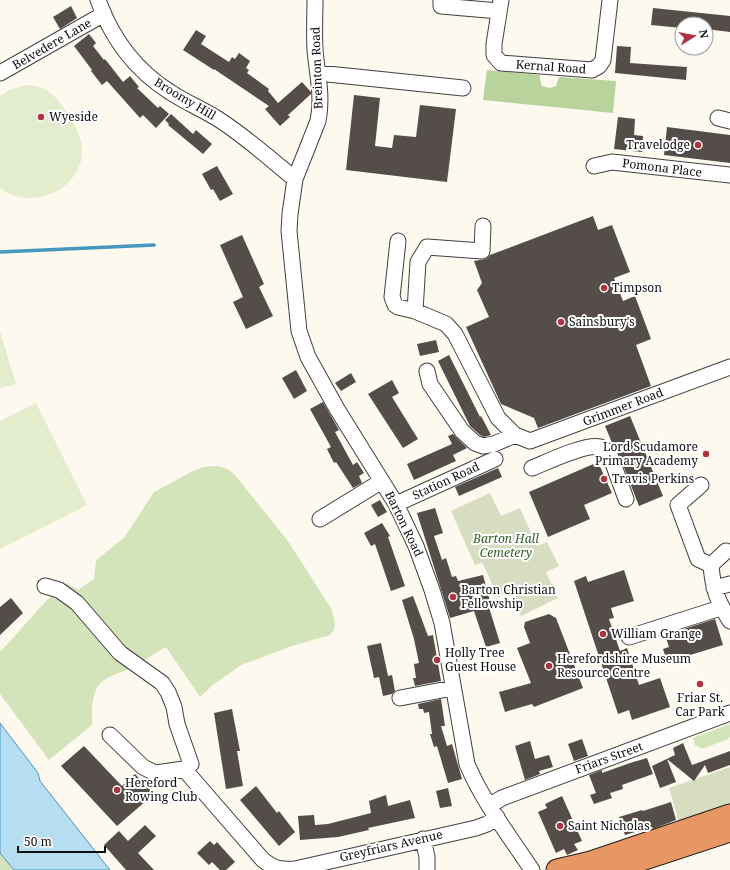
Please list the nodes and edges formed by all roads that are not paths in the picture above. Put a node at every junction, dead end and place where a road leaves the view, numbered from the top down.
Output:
1 (98, 0) edge
2 (315, 0) edge
3 (441, 0) edge
4 (610, 0) edge
5 (500, 6) edge
6 (104, 14) junction
7 (318, 73) junction
8 (0, 74) edge
9 (463, 88) dead end
10 (594, 166) dead end
11 (730, 176) edge
12 (295, 179) junction
13 (483, 226) dead end
14 (398, 241) dead end
15 (415, 311) junction
16 (730, 367) edge
17 (427, 371) dead end
18 (579, 424) junction
19 (515, 435) junction
20 (588, 447) junction
21 (495, 459) dead end
22 (532, 468) dead end
23 (382, 481) junction
24 (701, 485) dead end
25 (626, 499) dead end
26 (396, 504) junction
27 (320, 519) dead end
28 (726, 551) dead end
29 (705, 562) junction
30 (730, 584) edge
31 (45, 586) dead end
32 (714, 588) junction
33 (721, 607) junction
34 (730, 621) edge
35 (629, 638) dead end
36 (453, 688) junction
37 (400, 698) dead end
38 (730, 713) edge
39 (110, 735) dead end
40 (184, 769) junction
41 (493, 812) junction
42 (730, 815) edge
43 (730, 831) edge
44 (423, 839) junction
45 (427, 870) edge
46 (532, 870) edge
47 (557, 870) edge
48 (611, 870) edge

1 - 6 street, Broomy Hill
2 - 7 street, Breinton Road
3 - 5 street
4 - 5 street, Kernal Road
6 - 8 street, Belvedere Lane
6 - 12 street, Broomy Hill
7 - 9 street
7 - 12 street, Breinton Road
10 - 11 street, Pomona Place
12 - 23 street, Barton Road
13 - 15 street
14 - 15 street
15 - 19 street
16 - 18 street, Grimmer Road
17 - 19 street
18 - 19 street, Grimmer Road
18 - 20 street
20 - 22 street
20 - 25 street
21 - 26 street, Station Road
23 - 26 street, Barton Road
23 - 27 street
24 - 29 street
26 - 36 street, Barton Road
28 - 29 street
29 - 32 street
30 - 32 street
31 - 40 street
32 - 33 street
33 - 34 street
33 - 35 street
36 - 37 street
36 - 41 street, Barton Road
38 - 41 street, Friars Street
39 - 40 street
40 - 44 street, Greyfriars Avenue
41 - 44 street, Greyfriars Avenue
41 - 46 street, Barton Road
42 - 47 highway
43 - 48 highway
44 - 45 street

